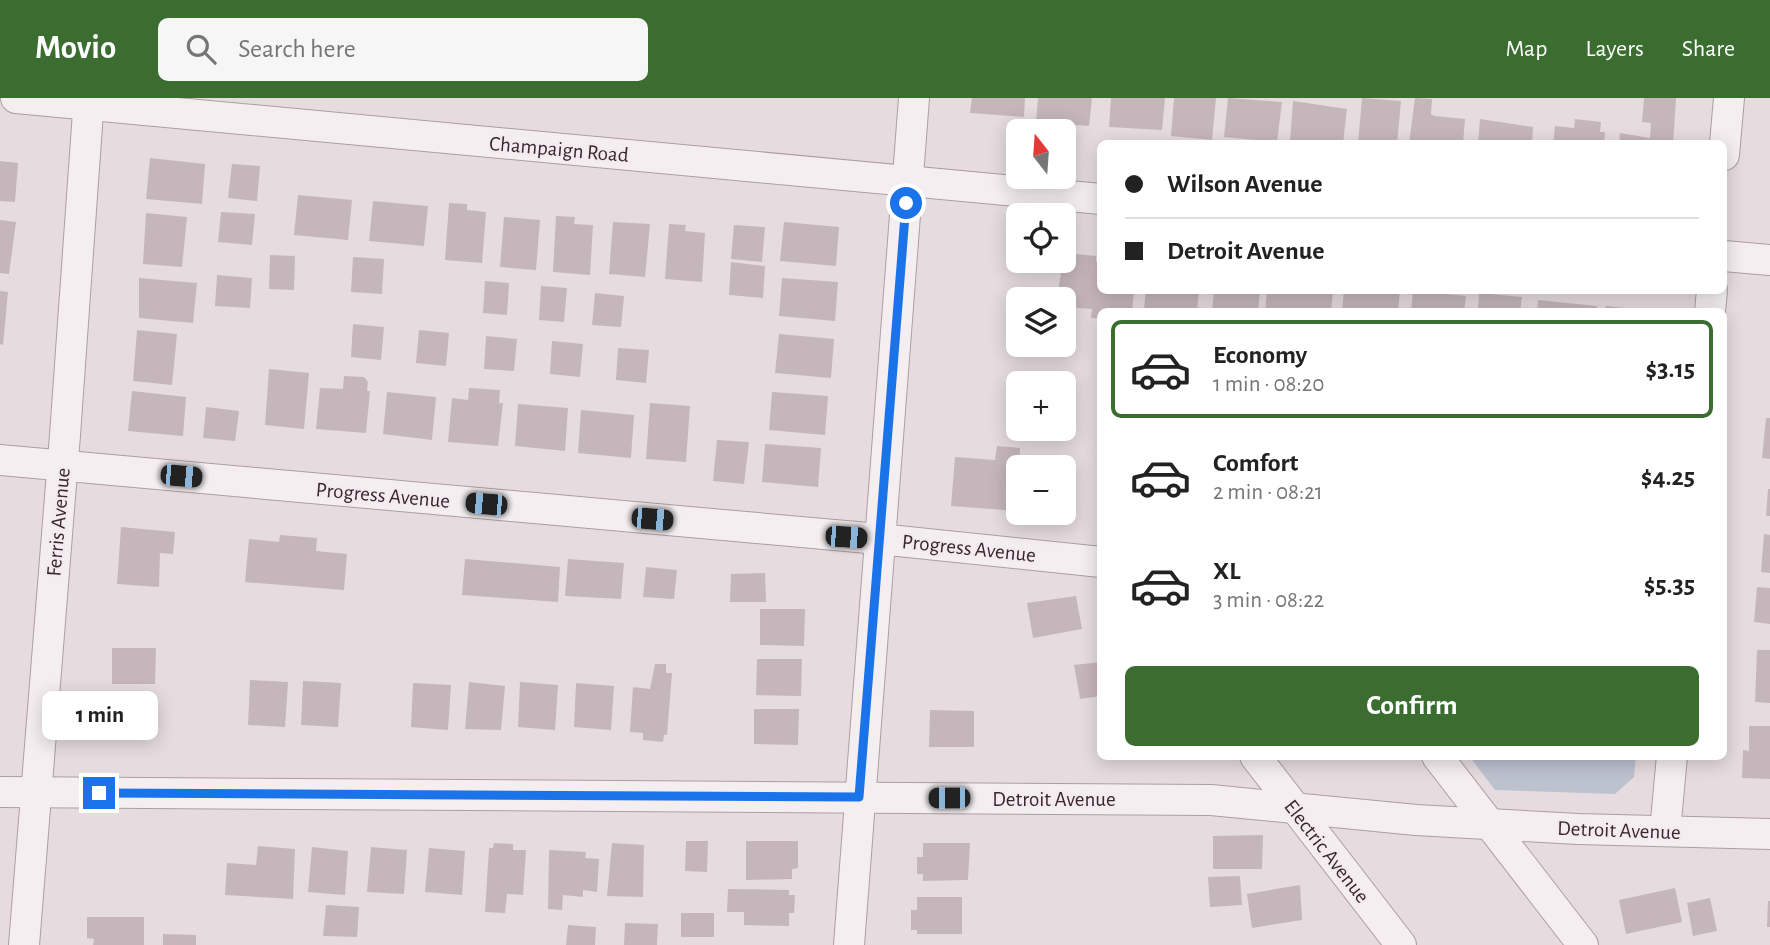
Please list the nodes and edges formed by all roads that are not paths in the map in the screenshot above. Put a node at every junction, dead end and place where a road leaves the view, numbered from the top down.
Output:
1 (16, 98) edge
2 (914, 98) edge
3 (1729, 98) edge
4 (89, 101) edge
5 (1725, 140) edge
6 (908, 182) junction
7 (1097, 199) edge
8 (1727, 256) edge
9 (1770, 260) edge
10 (0, 460) edge
11 (63, 465) junction
12 (880, 539) junction
13 (1097, 562) edge
14 (1258, 760) edge
15 (1440, 760) edge
16 (1672, 760) edge
17 (0, 792) edge
18 (35, 792) junction
19 (859, 797) junction
20 (1294, 808) junction
21 (1492, 824) junction
22 (1665, 831) junction
23 (1770, 834) edge
24 (24, 945) edge
25 (849, 945) edge
26 (1401, 945) edge
27 (1583, 945) edge

1 - 4 street, Champaign Road
2 - 6 street
3 - 5 street
4 - 6 street, Champaign Road
4 - 11 street, Ferris Avenue
6 - 7 street, Champaign Road
6 - 12 street
8 - 9 street
10 - 11 street, Progress Avenue
11 - 12 street, Progress Avenue
11 - 18 street, Ferris Avenue
12 - 13 street, Progress Avenue
12 - 19 street
14 - 20 street, Electric Avenue
15 - 21 street
16 - 22 street
17 - 18 street, Detroit Avenue
18 - 19 street, Detroit Avenue
18 - 24 street, Ferris Avenue
19 - 20 street, Detroit Avenue
19 - 25 street
20 - 21 street, Detroit Avenue
20 - 26 street, Electric Avenue
21 - 22 street, Detroit Avenue
21 - 27 street
22 - 23 street, Detroit Avenue

